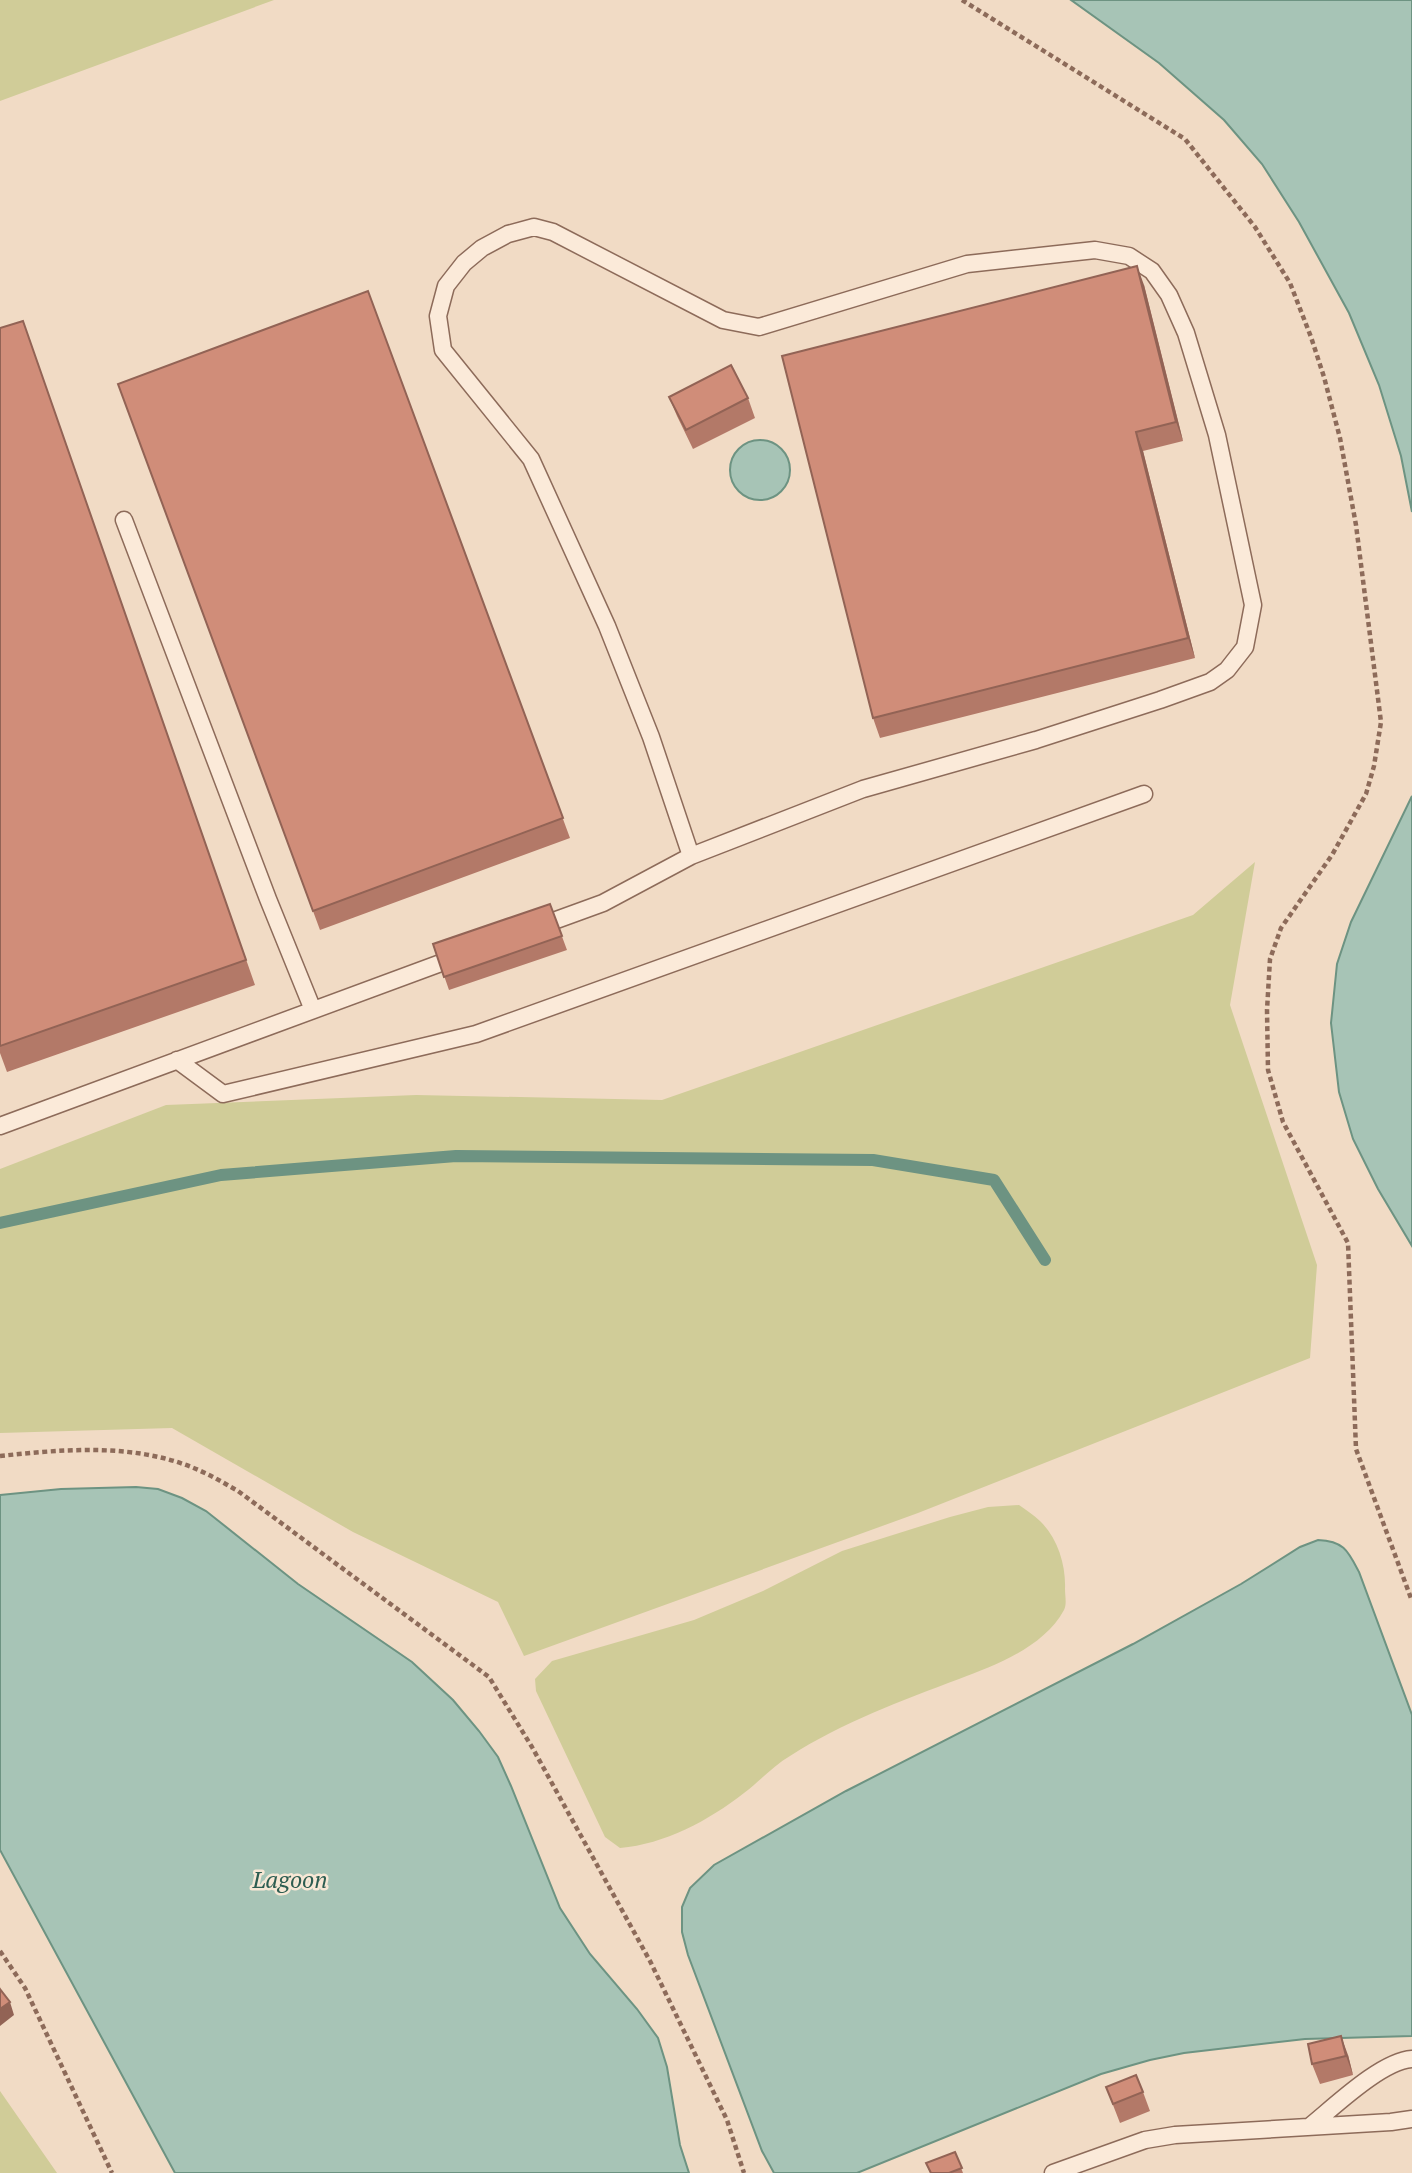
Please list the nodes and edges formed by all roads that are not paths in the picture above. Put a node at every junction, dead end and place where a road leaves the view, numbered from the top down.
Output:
1 (124, 520) dead end
2 (1144, 794) dead end
3 (691, 856) junction
4 (527, 931) edge
5 (477, 950) edge
6 (313, 1010) junction
7 (177, 1060) junction
8 (0, 1126) edge
9 (1412, 2059) edge
10 (1412, 2119) edge
11 (1310, 2127) junction
12 (1053, 2173) edge

1 - 6 lane
2 - 7 lane
3 - 3 lane
3 - 4 lane
5 - 6 lane
6 - 7 lane
7 - 8 lane
9 - 11 lane
10 - 11 lane
11 - 12 lane

